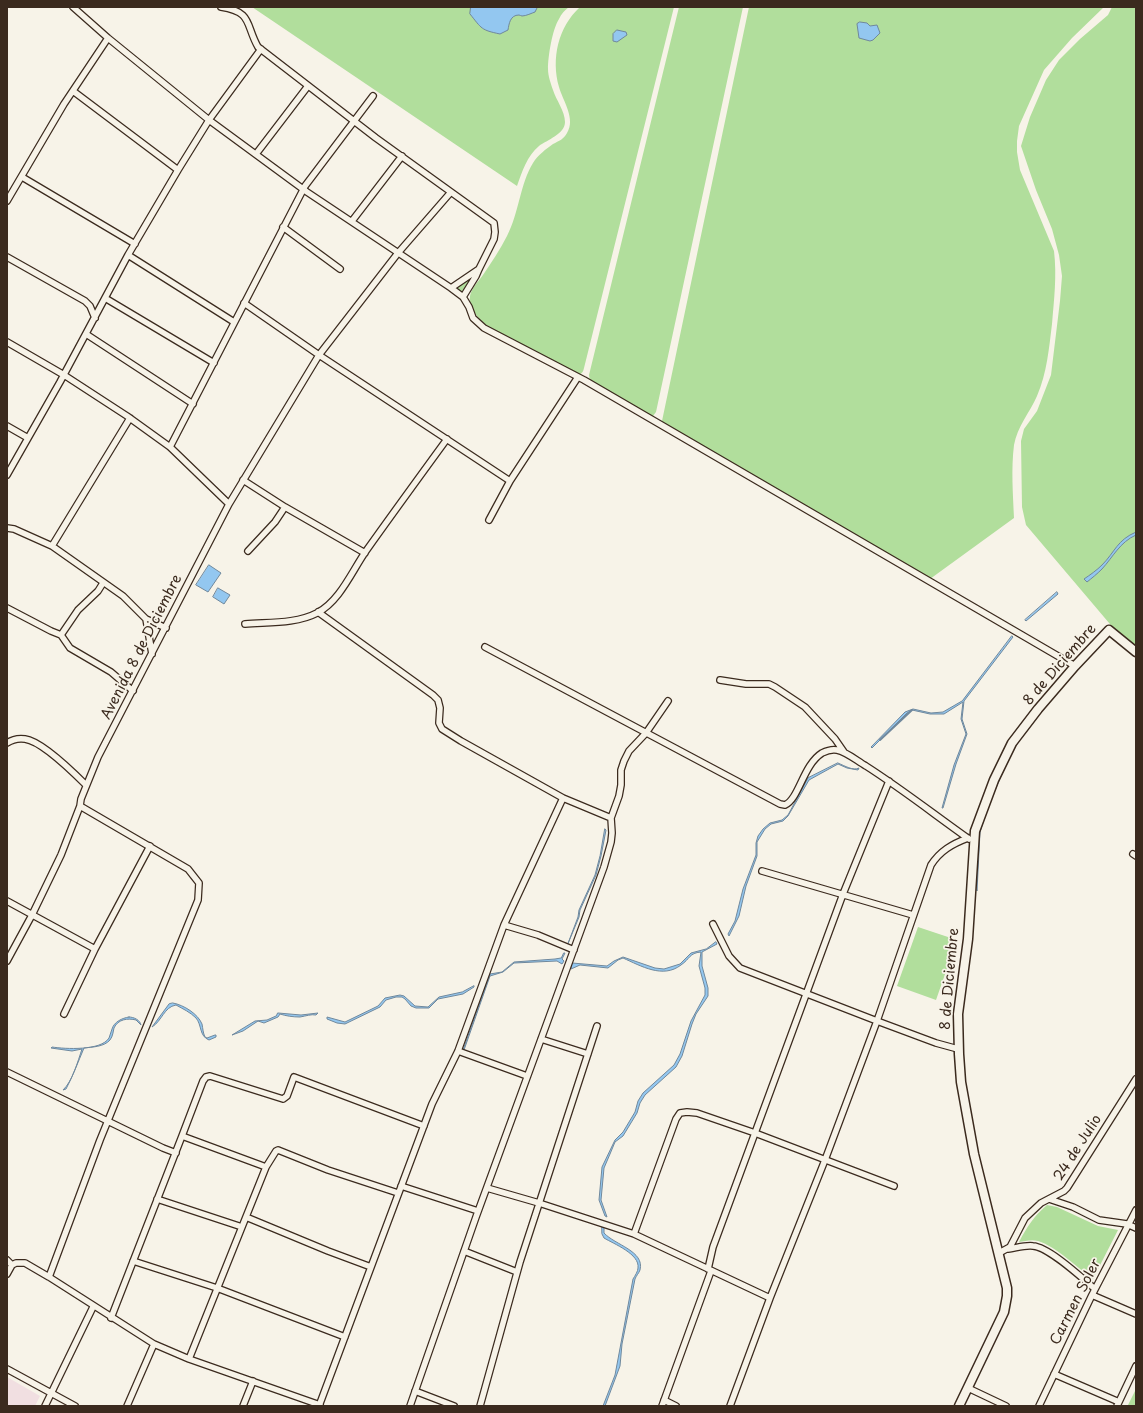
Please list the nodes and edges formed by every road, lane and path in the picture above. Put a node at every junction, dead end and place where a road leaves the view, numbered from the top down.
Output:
1 (73, 7) edge
2 (221, 7) edge
3 (108, 38) junction
4 (261, 49) junction
5 (308, 86) junction
6 (73, 91) junction
7 (373, 96) dead end
8 (209, 120) junction
9 (354, 121) junction
10 (256, 154) junction
11 (402, 156) junction
12 (178, 170) junction
13 (22, 177) junction
14 (7, 187) edge
15 (303, 189) junction
16 (13, 190) junction
17 (451, 192) junction
18 (7, 201) edge
19 (352, 222) junction
20 (283, 227) junction
21 (135, 244) junction
22 (398, 253) junction
23 (128, 255) junction
24 (7, 257) edge
25 (340, 269) dead end
26 (478, 269) junction
27 (451, 288) junction
28 (463, 297) junction
29 (105, 298) junction
30 (244, 302) junction
31 (95, 318) junction
32 (234, 322) junction
33 (86, 334) junction
34 (7, 342) edge
35 (319, 355) junction
36 (214, 363) junction
37 (64, 375) junction
38 (578, 377) junction
39 (193, 404) junction
40 (130, 418) junction
41 (7, 426) edge
42 (28, 438) junction
43 (446, 439) junction
44 (170, 447) junction
45 (7, 474) edge
46 (243, 480) junction
47 (510, 481) junction
48 (229, 504) junction
49 (285, 507) junction
50 (489, 520) dead end
51 (7, 528) edge
52 (52, 546) junction
53 (248, 551) dead end
54 (364, 553) junction
55 (103, 583) junction
56 (7, 608) edge
57 (318, 612) junction
58 (146, 619) junction
59 (245, 624) dead end
60 (166, 628) junction
61 (61, 634) junction
62 (485, 647) dead end
63 (1136, 652) edge
64 (152, 654) junction
65 (1075, 666) junction
66 (720, 680) dead end
67 (133, 691) junction
68 (668, 700) dead end
69 (646, 733) junction
70 (7, 743) edge
71 (844, 753) junction
72 (889, 781) junction
73 (86, 785) junction
74 (563, 798) junction
75 (80, 806) junction
76 (612, 818) junction
77 (971, 840) junction
78 (150, 846) junction
79 (762, 871) dead end
80 (843, 894) junction
81 (7, 901) edge
82 (32, 915) junction
83 (913, 915) junction
84 (713, 924) dead end
85 (504, 925) junction
86 (95, 949) junction
87 (574, 950) junction
88 (7, 961) edge
89 (806, 994) junction
90 (64, 1014) dead end
91 (877, 1021) junction
92 (597, 1026) dead end
93 (541, 1039) junction
94 (958, 1049) junction
95 (458, 1052) junction
96 (588, 1054) junction
97 (7, 1072) edge
98 (527, 1076) junction
99 (1136, 1079) edge
100 (108, 1121) junction
101 (424, 1126) junction
102 (755, 1133) junction
103 (182, 1136) junction
104 (176, 1153) junction
105 (825, 1160) junction
106 (266, 1167) junction
107 (401, 1186) junction
108 (894, 1186) dead end
109 (487, 1188) junction
110 (398, 1193) junction
111 (158, 1199) junction
112 (1049, 1199) junction
113 (539, 1203) junction
114 (1136, 1210) edge
115 (478, 1211) junction
116 (246, 1217) junction
117 (1129, 1225) junction
118 (242, 1227) junction
119 (1136, 1228) edge
120 (634, 1234) junction
121 (1007, 1249) junction
122 (464, 1251) junction
123 (999, 1253) junction
124 (7, 1260) edge
125 (133, 1260) junction
126 (12, 1265) junction
127 (371, 1267) junction
128 (710, 1270) junction
129 (517, 1272) junction
130 (7, 1274) edge
131 (49, 1277) junction
132 (217, 1288) junction
133 (1096, 1288) junction
134 (1092, 1295) junction
135 (770, 1298) junction
136 (94, 1307) junction
137 (1136, 1314) edge
138 (110, 1318) junction
139 (345, 1337) junction
140 (154, 1344) junction
141 (189, 1359) junction
142 (1136, 1366) edge
143 (7, 1369) edge
144 (1054, 1374) junction
145 (253, 1381) junction
146 (968, 1388) junction
147 (415, 1391) junction
148 (51, 1393) junction
149 (663, 1403) edge
150 (1118, 1404) edge
151 (319, 1405) edge
152 (45, 1406) edge
153 (75, 1406) edge
154 (127, 1406) edge
155 (243, 1406) edge
156 (410, 1406) edge
157 (454, 1406) edge
158 (480, 1406) edge
159 (676, 1406) edge
160 (730, 1406) edge
161 (959, 1406) edge
162 (1006, 1406) edge
163 (1038, 1406) edge

1 - 3 street
2 - 4 street
3 - 6 street
3 - 8 street
4 - 5 street
4 - 8 street
5 - 9 street
5 - 10 street
6 - 12 street
6 - 13 street
7 - 9 street
8 - 10 street
8 - 12 street
9 - 11 street
9 - 15 street
10 - 15 street
11 - 17 street
11 - 19 street
12 - 21 street
13 - 16 street
13 - 21 street
14 - 16 street
15 - 19 street
15 - 20 street
16 - 18 street
17 - 22 street, Avenida 8 de Diciembre
17 - 26 street
19 - 22 street
20 - 25 street
20 - 30 street
21 - 23 street
22 - 27 street
22 - 35 street, Avenida 8 de Diciembre
23 - 29 street
23 - 32 street
24 - 31 street
26 - 27 street
26 - 28 street
27 - 28 street
28 - 38 street
29 - 31 street
29 - 36 street
30 - 32 street
30 - 35 street
31 - 33 street
32 - 36 street
33 - 37 street
33 - 39 street
34 - 37 street
35 - 43 street
35 - 46 street, Avenida 8 de Diciembre
36 - 39 street
37 - 40 street
37 - 42 street
38 - 47 street
38 - 65 street
39 - 44 street
40 - 44 street
40 - 52 street
41 - 42 street
42 - 45 street
43 - 47 street
43 - 54 street
44 - 48 street
46 - 48 street, Avenida 8 de Diciembre
46 - 49 street
47 - 50 street
48 - 60 street, Avenida 8 de Diciembre
49 - 53 street
49 - 54 street
51 - 52 street
52 - 55 street
54 - 57 street
55 - 58 street
55 - 61 street
56 - 61 street
57 - 59 street
57 - 74 street
58 - 60 street
58 - 64 street
60 - 64 street, Avenida 8 de Diciembre
61 - 67 street
62 - 69 street
63 - 65 street, 8 de Diciembre
64 - 67 street, Avenida 8 de Diciembre
65 - 77 street, 8 de Diciembre
66 - 71 street
67 - 73 street, Avenida 8 de Diciembre
68 - 69 street
69 - 71 street
69 - 76 street
70 - 73 street
71 - 72 street
72 - 77 street
72 - 80 street
73 - 75 street, Avenida 8 de Diciembre
74 - 76 street
74 - 85 street
75 - 78 street
75 - 82 street, Avenida 8 de Diciembre
76 - 87 street
77 - 83 street
77 - 94 street, 8 de Diciembre
78 - 86 street
78 - 100 street
79 - 80 street
80 - 83 street
80 - 89 street
81 - 82 street
82 - 86 street
82 - 88 street, Avenida 8 de Diciembre
83 - 91 street
84 - 89 street
85 - 87 street
85 - 95 street
86 - 90 street
87 - 93 street
89 - 91 street
89 - 102 street
91 - 94 street
91 - 105 street
92 - 96 street
93 - 96 street
93 - 98 street
94 - 123 street, 8 de Diciembre
95 - 98 street
95 - 101 street
96 - 113 street
97 - 100 street
98 - 109 street
99 - 112 street, 24 de Julio
100 - 104 street
100 - 131 street
101 - 103 street
101 - 107 street
102 - 105 street
102 - 120 street
102 - 128 street
103 - 104 street
103 - 106 street
104 - 111 street
105 - 108 street
105 - 135 street
106 - 110 street
106 - 116 street
107 - 110 street
107 - 115 street
109 - 113 street
109 - 115 street
110 - 127 street
111 - 118 street
111 - 125 street
112 - 117 street
112 - 121 street, 24 de Julio
113 - 120 street
113 - 129 street
114 - 117 street, Carmen Soler
115 - 122 street
116 - 118 street
116 - 127 street
117 - 119 street
117 - 133 street, Carmen Soler
118 - 132 street
120 - 128 street
121 - 123 street, 24 de Julio
121 - 133 street
122 - 129 street
122 - 147 street
123 - 146 street, 8 de Diciembre
124 - 126 street
125 - 132 street
125 - 138 street
126 - 130 street
126 - 131 street
127 - 139 street
128 - 135 street
128 - 149 street
129 - 158 street
131 - 136 street
132 - 139 street
132 - 141 street
133 - 134 street, Carmen Soler
134 - 137 street
134 - 144 street, Carmen Soler
135 - 160 street
136 - 138 street
136 - 148 street
138 - 140 street
139 - 151 street
140 - 141 street
140 - 154 street
141 - 145 street
142 - 150 street
143 - 148 street
144 - 150 street
144 - 163 street, Carmen Soler
145 - 151 street
145 - 155 street
146 - 161 street, 8 de Diciembre
146 - 162 street
147 - 156 street
147 - 157 street
148 - 152 street
148 - 153 street
149 - 159 street

